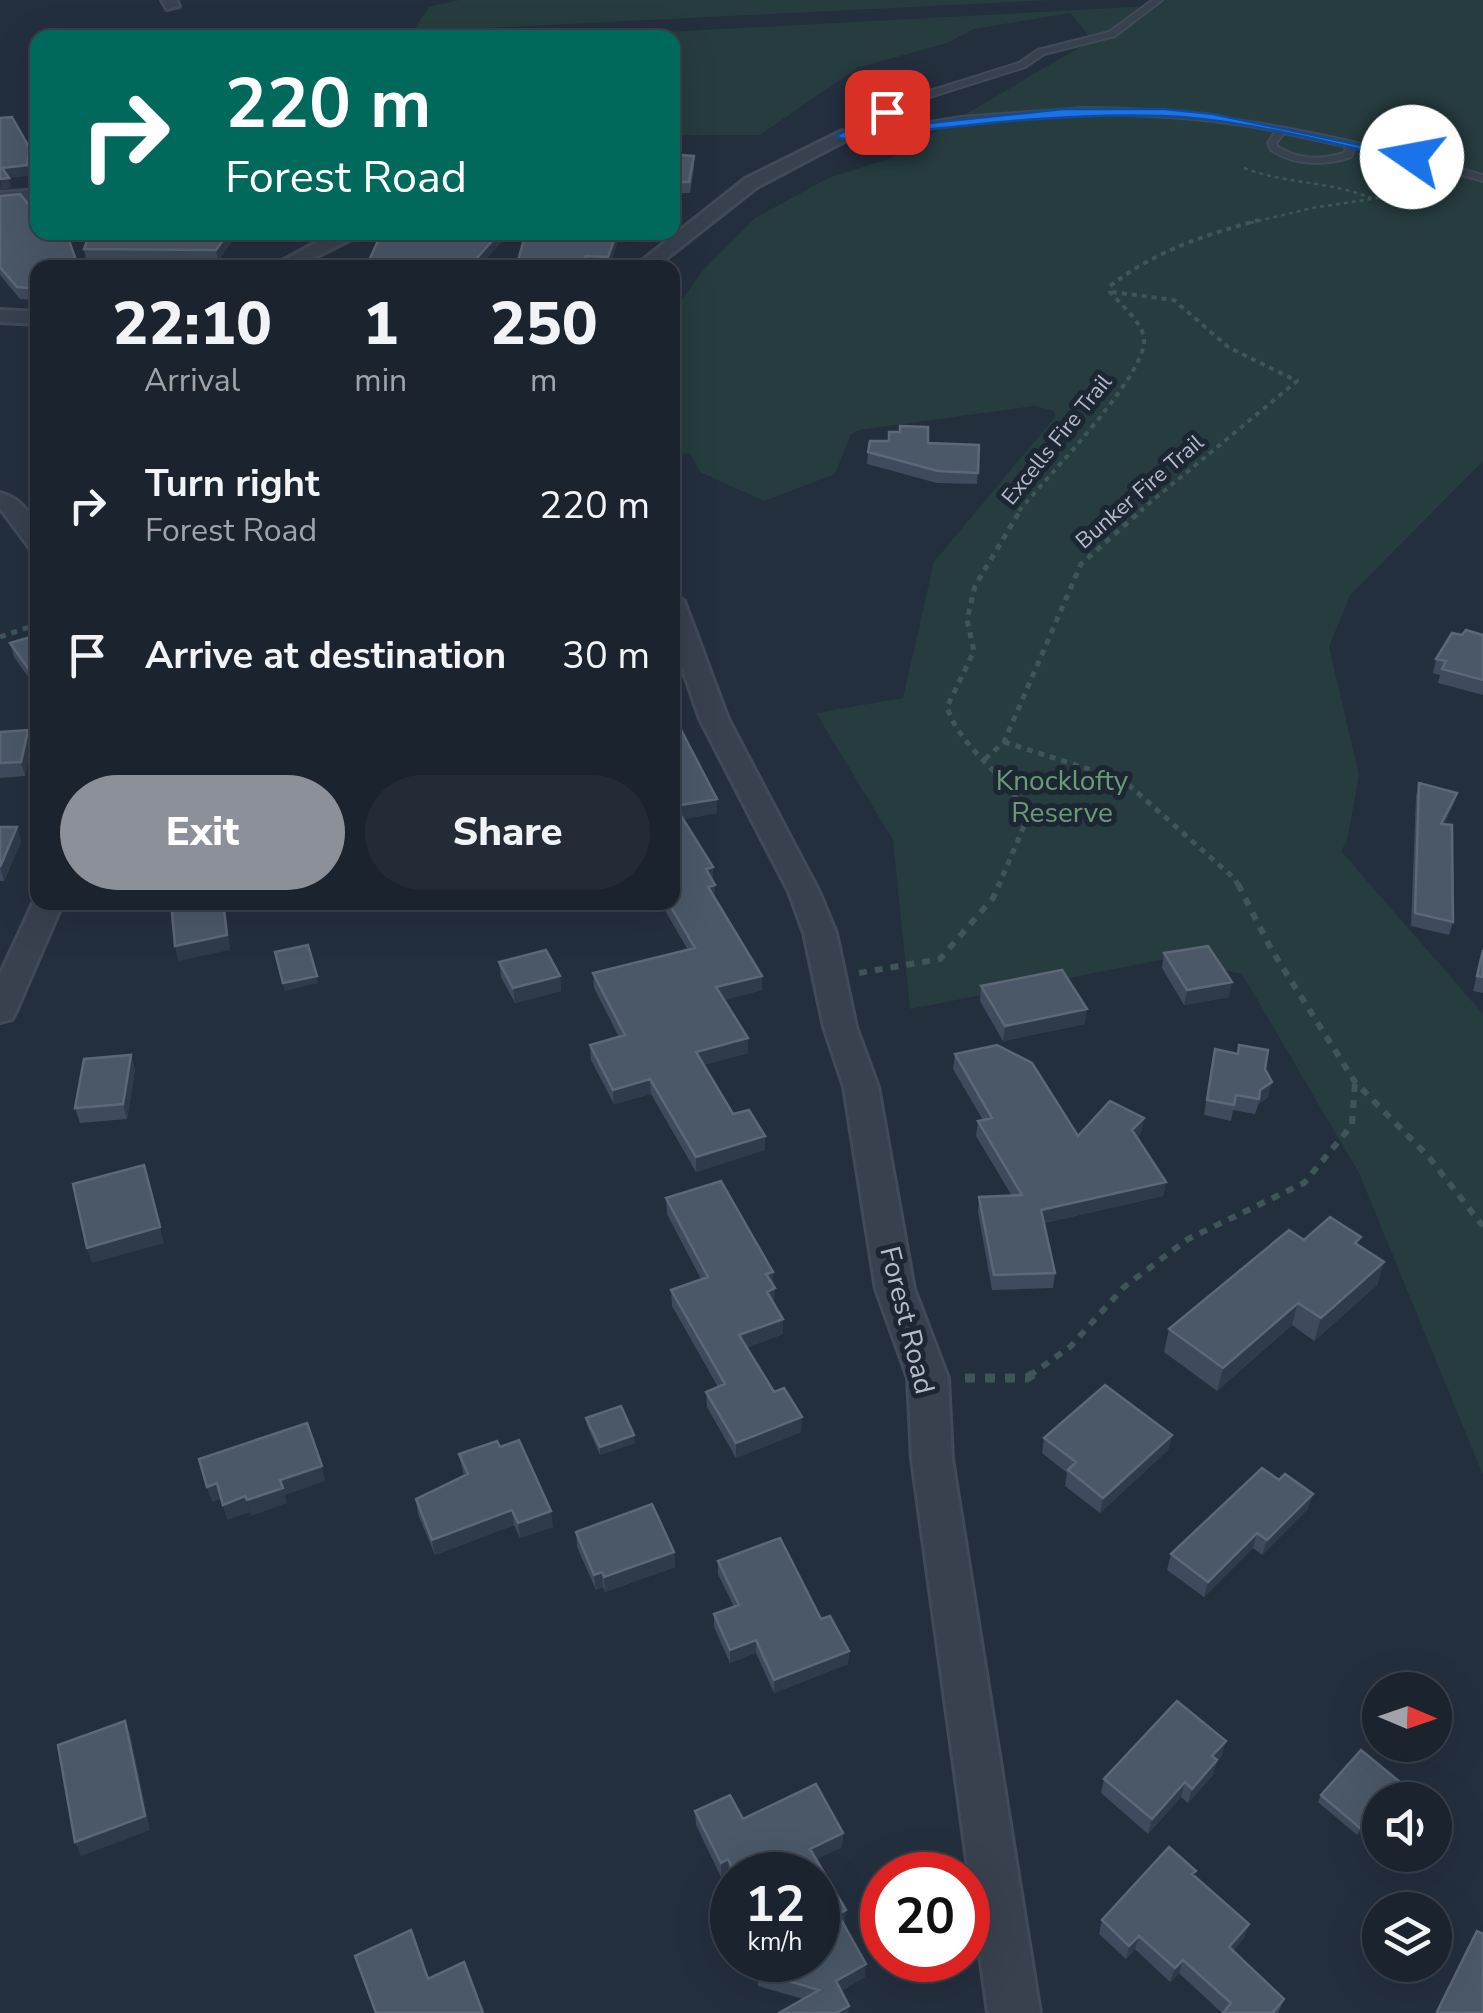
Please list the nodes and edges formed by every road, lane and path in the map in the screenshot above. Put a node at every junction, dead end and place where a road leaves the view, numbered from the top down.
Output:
1 (1158, 0) edge
2 (1280, 130) junction
3 (842, 136) junction
4 (1347, 144) junction
5 (1483, 178) edge
6 (1451, 187) dead end
7 (30, 196) edge
8 (0, 198) edge
9 (680, 238) edge
10 (335, 240) edge
11 (678, 240) edge
12 (294, 260) edge
13 (652, 260) edge
14 (1110, 292) junction
15 (0, 316) edge
16 (30, 318) edge
17 (0, 500) edge
18 (30, 532) edge
19 (30, 627) edge
20 (680, 628) edge
21 (0, 637) edge
22 (1004, 742) junction
23 (985, 760) junction
24 (44, 910) edge
25 (832, 976) junction
26 (0, 1011) edge
27 (1355, 1082) junction
28 (1483, 1226) edge
29 (928, 1378) junction
30 (1014, 2013) edge

1 - 3 lane
2 - 3 lane
2 - 4 lane
2 - 4 lane
3 - 9 street
4 - 5 lane
6 - 14 path
7 - 8 street
10 - 12 street
11 - 13 street
14 - 22 path, Bunker Fire Trail
14 - 23 path, Excells Fire Trail
15 - 16 street
17 - 18 street
19 - 21 path
20 - 25 street, Forest Road
22 - 23 path, Bunker Fire Trail
22 - 27 path
23 - 25 path, Excells Fire Trail
24 - 26 street
25 - 29 street, Forest Road
27 - 28 path
27 - 29 path
29 - 30 street, Forest Road

